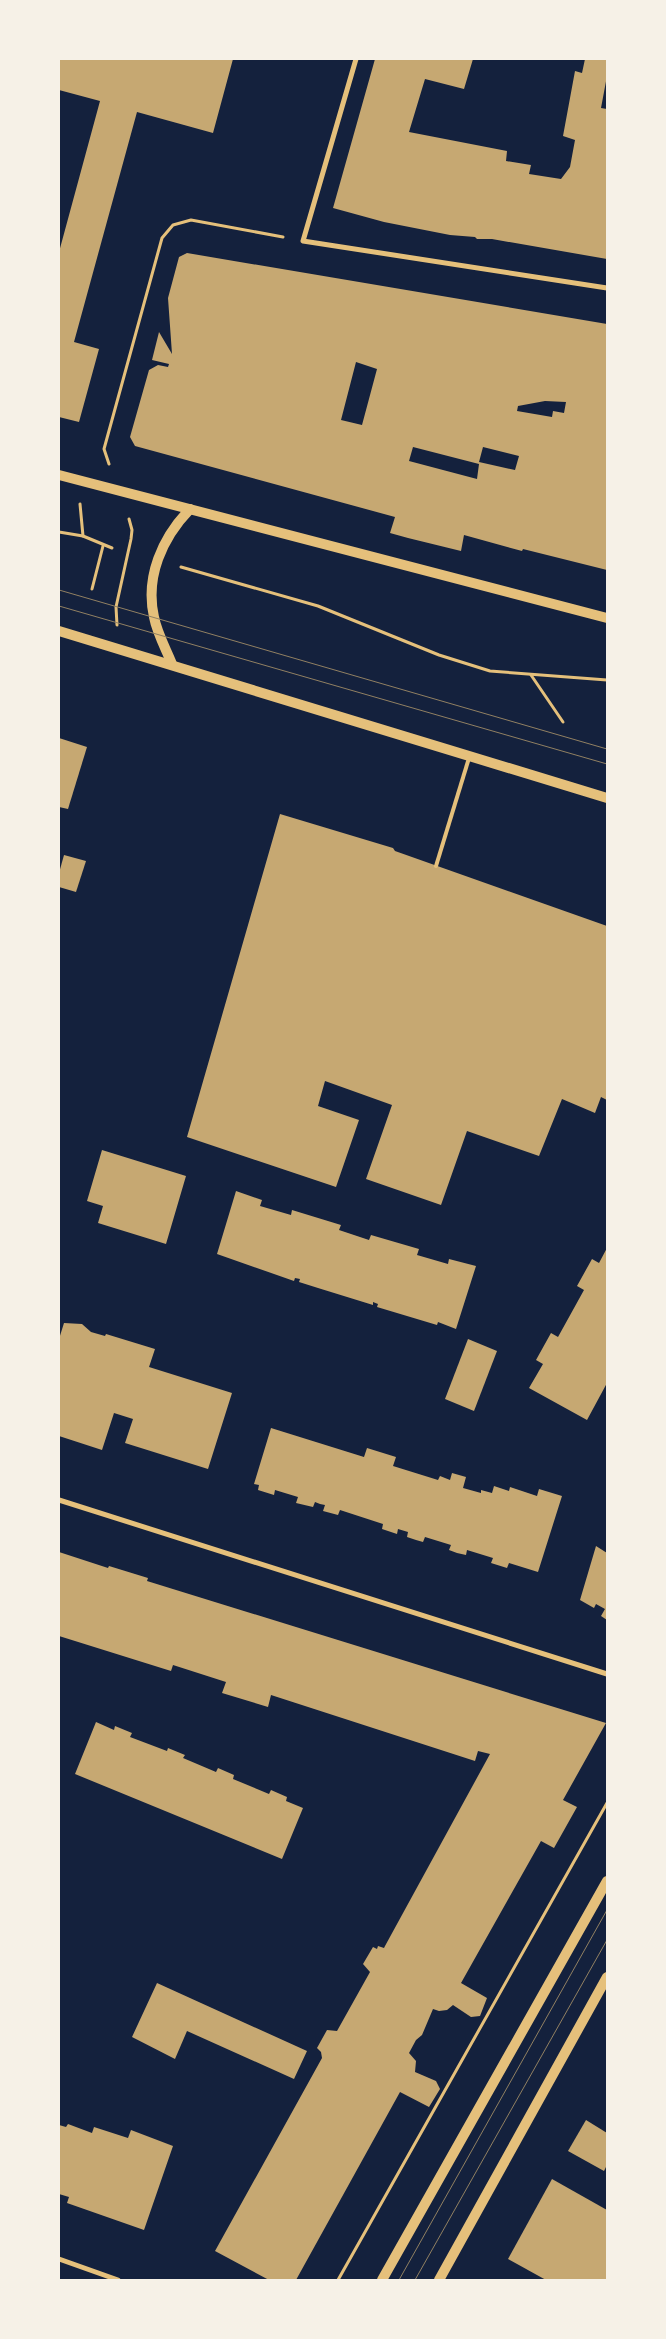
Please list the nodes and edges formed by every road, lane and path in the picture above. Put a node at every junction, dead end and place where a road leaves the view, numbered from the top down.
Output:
1 (356, 59) edge
2 (303, 241) junction
3 (607, 288) edge
4 (59, 475) edge
5 (118, 491) junction
6 (190, 509) junction
7 (59, 532) edge
8 (103, 546) junction
9 (112, 548) dead end
10 (177, 566) dead end
11 (92, 589) dead end
12 (607, 618) edge
13 (59, 631) edge
14 (124, 650) junction
15 (172, 664) junction
16 (531, 674) junction
17 (607, 680) edge
18 (563, 722) dead end
19 (469, 755) junction
20 (607, 798) edge
21 (436, 866) dead end
22 (59, 1500) edge
23 (607, 1674) edge
24 (607, 1803) edge
25 (607, 1882) edge
26 (607, 1977) edge
27 (59, 2259) edge
28 (118, 2280) edge
29 (338, 2280) edge
30 (382, 2280) edge
31 (439, 2280) edge

1 - 2 street
2 - 3 street
2 - 5 path
4 - 5 main road
5 - 6 main road
5 - 14 path
6 - 12 main road
6 - 15 main road
7 - 8 path
8 - 9 path
8 - 11 path
10 - 16 path
13 - 14 main road
14 - 15 main road
15 - 19 main road
16 - 17 path
16 - 18 path
19 - 20 main road
19 - 21 lane
22 - 23 street
24 - 29 path
25 - 30 main road
26 - 31 main road
27 - 28 street

